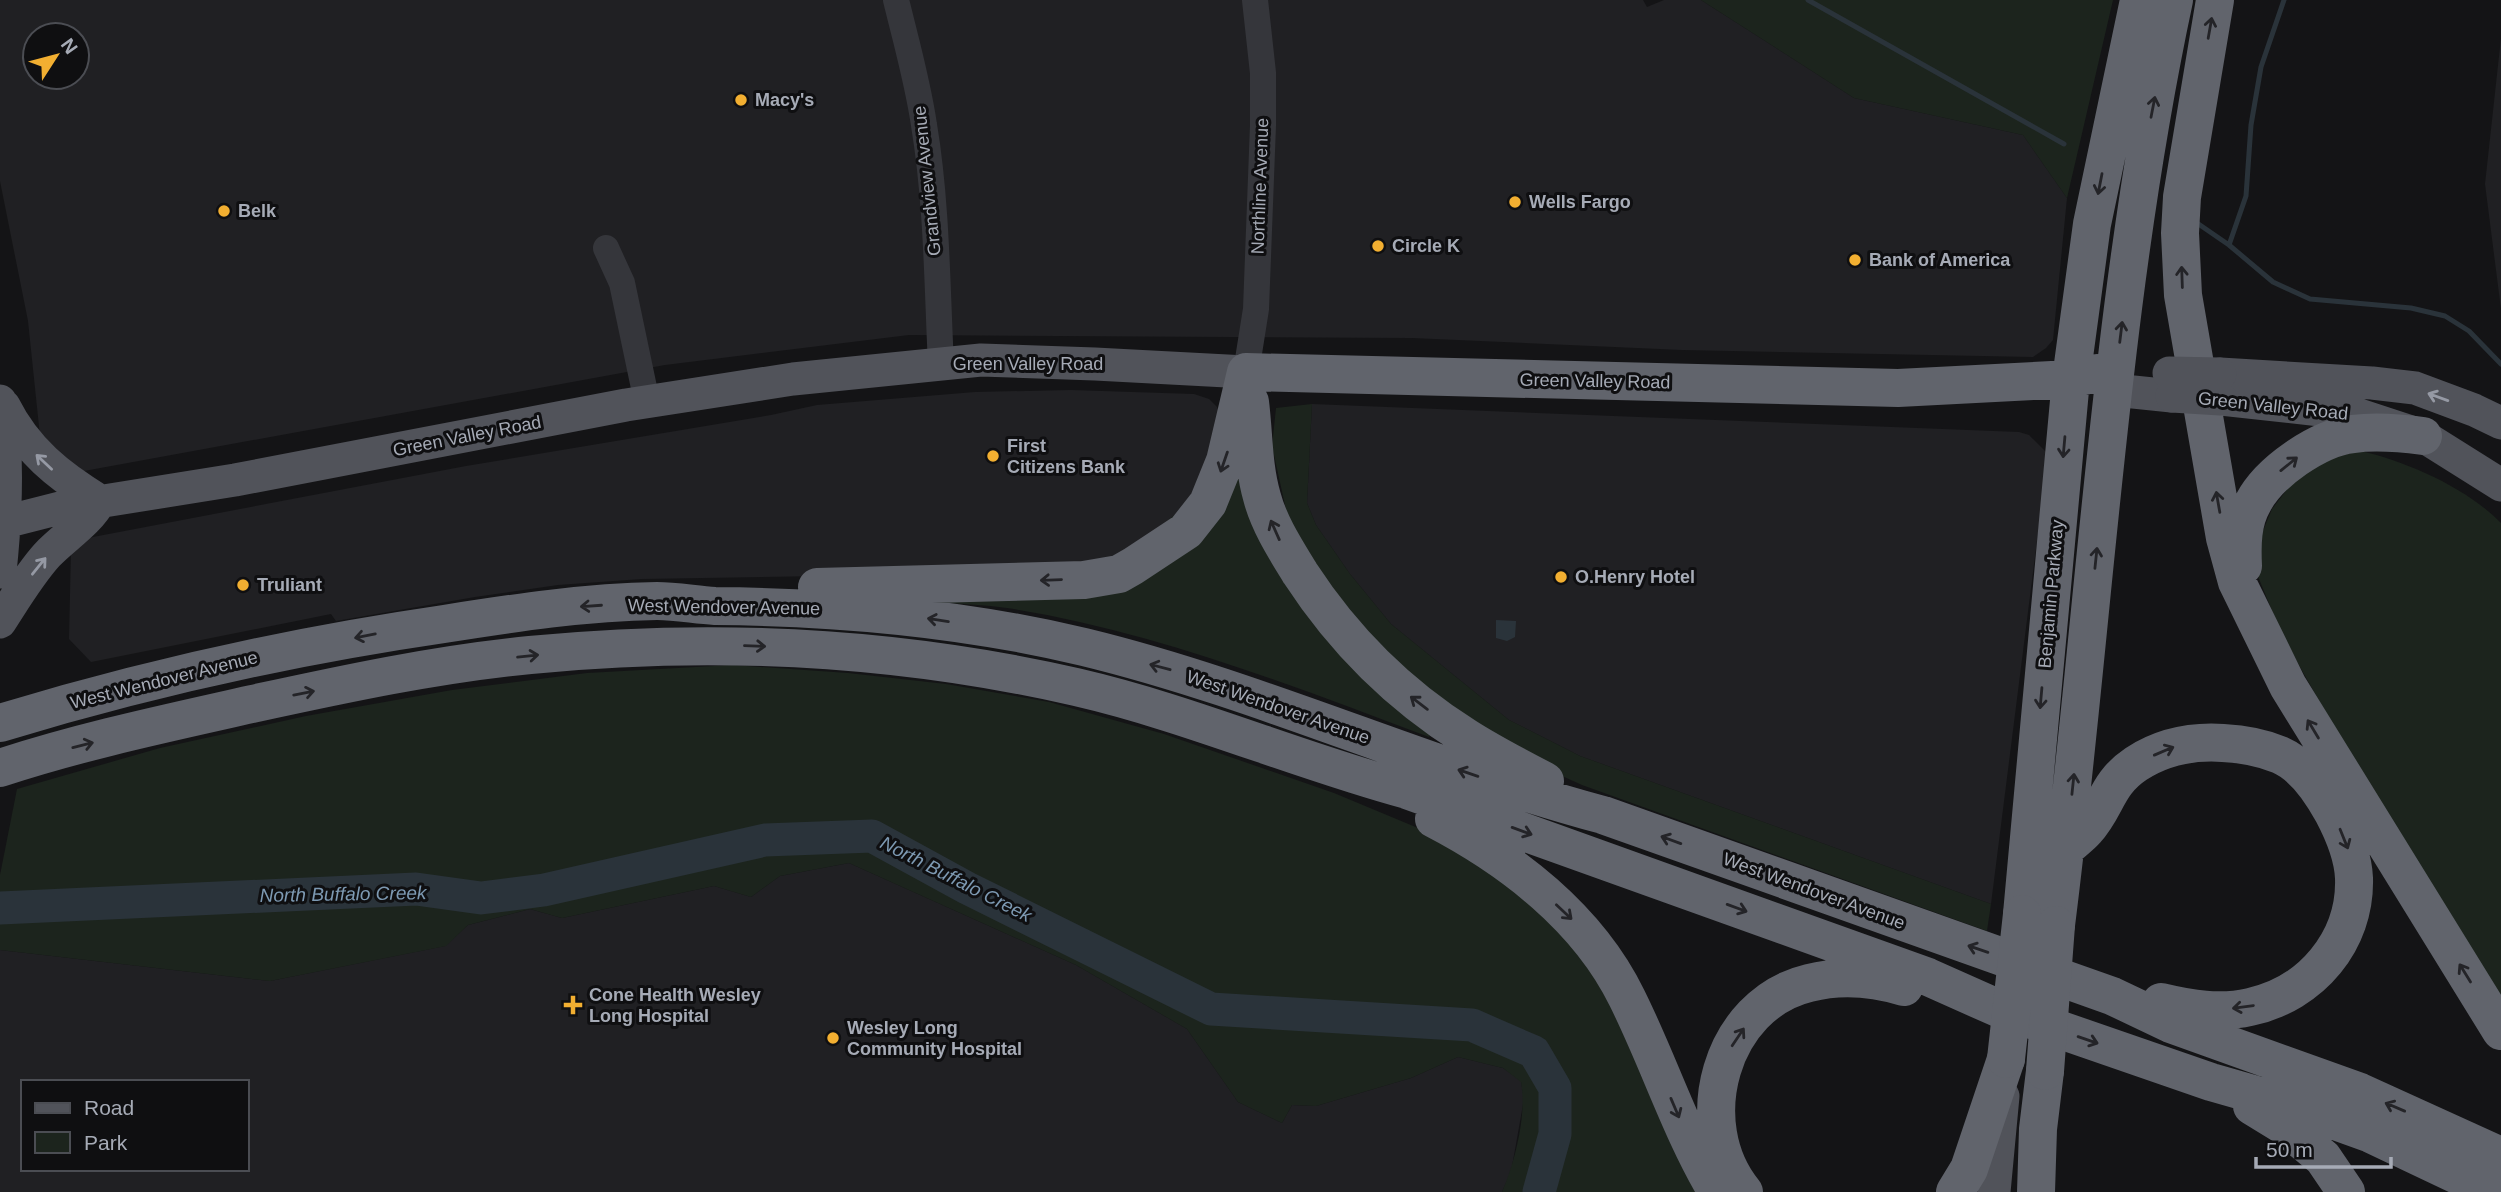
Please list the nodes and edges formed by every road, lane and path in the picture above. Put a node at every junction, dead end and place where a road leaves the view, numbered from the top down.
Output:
1 (896, 0) edge
2 (1255, 0) edge
3 (2139, 0) edge
4 (2174, 0) edge
5 (2215, 0) edge
6 (606, 248) dead end
7 (941, 365) junction
8 (1246, 372) junction
9 (2071, 379) junction
10 (2115, 379) junction
11 (2220, 386) junction
12 (0, 399) edge
13 (647, 402) junction
14 (2501, 423) edge
15 (2423, 436) junction
16 (2501, 485) edge
17 (100, 501) junction
18 (3, 524) edge
19 (0, 572) edge
20 (659, 601) junction
21 (0, 622) edge
22 (2262, 635) junction
23 (12, 719) edge
24 (8, 765) edge
25 (1341, 772) junction
26 (1603, 815) junction
27 (2066, 848) junction
28 (2039, 919) junction
29 (2112, 996) junction
30 (2000, 1009) junction
31 (2501, 1031) edge
32 (2006, 1059) junction
33 (2211, 1082) junction
34 (2038, 1129) junction
35 (2501, 1156) edge
36 (1717, 1192) edge
37 (1744, 1192) edge
38 (1955, 1192) edge
39 (1994, 1192) edge
40 (2026, 1192) edge
41 (2036, 1192) edge
42 (2346, 1192) edge
43 (2493, 1192) edge

1 - 7 street, Grandview Avenue
2 - 8 street, Northline Avenue
3 -> 9 highway, Benjamin Parkway
10 -> 4 highway, Benjamin Parkway
22 -> 5 highway
6 - 13 street
7 - 8 main road, Green Valley Road
7 - 13 main road, Green Valley Road
8 - 9 highway, Green Valley Road
8 -> 20 highway
26 -> 8 highway
9 - 10 highway, Green Valley Road
9 -> 28 highway, Benjamin Parkway
10 - 11 main road, Green Valley Road, bridge
27 -> 10 highway, Benjamin Parkway
14 -> 11 main road, Green Valley Road
11 - 15 main road, Green Valley Road
17 -> 12 main road
12 - 18 main road
13 - 17 main road, Green Valley Road
15 - 16 main road, Green Valley Road
22 -> 15 highway
17 - 18 main road, Green Valley Road
21 -> 17 main road
18 - 19 main road
20 -> 23 highway, West Wendover Avenue
26 -> 20 highway, West Wendover Avenue
31 -> 22 highway
24 -> 25 highway
25 -> 30 highway
25 -> 36 highway
29 -> 26 highway, West Wendover Avenue
27 - 28 highway, Benjamin Parkway
27 -> 29 highway
28 - 32 highway, Benjamin Parkway, bridge
28 - 34 highway, Benjamin Parkway, bridge
35 -> 29 highway, West Wendover Avenue
30 -> 33 highway
37 -> 30 highway
32 - 38 highway
32 - 39 main road, Benjamin Parkway
33 - 42 highway
33 - 43 highway
34 - 40 main road, Benjamin Parkway
34 - 41 highway

